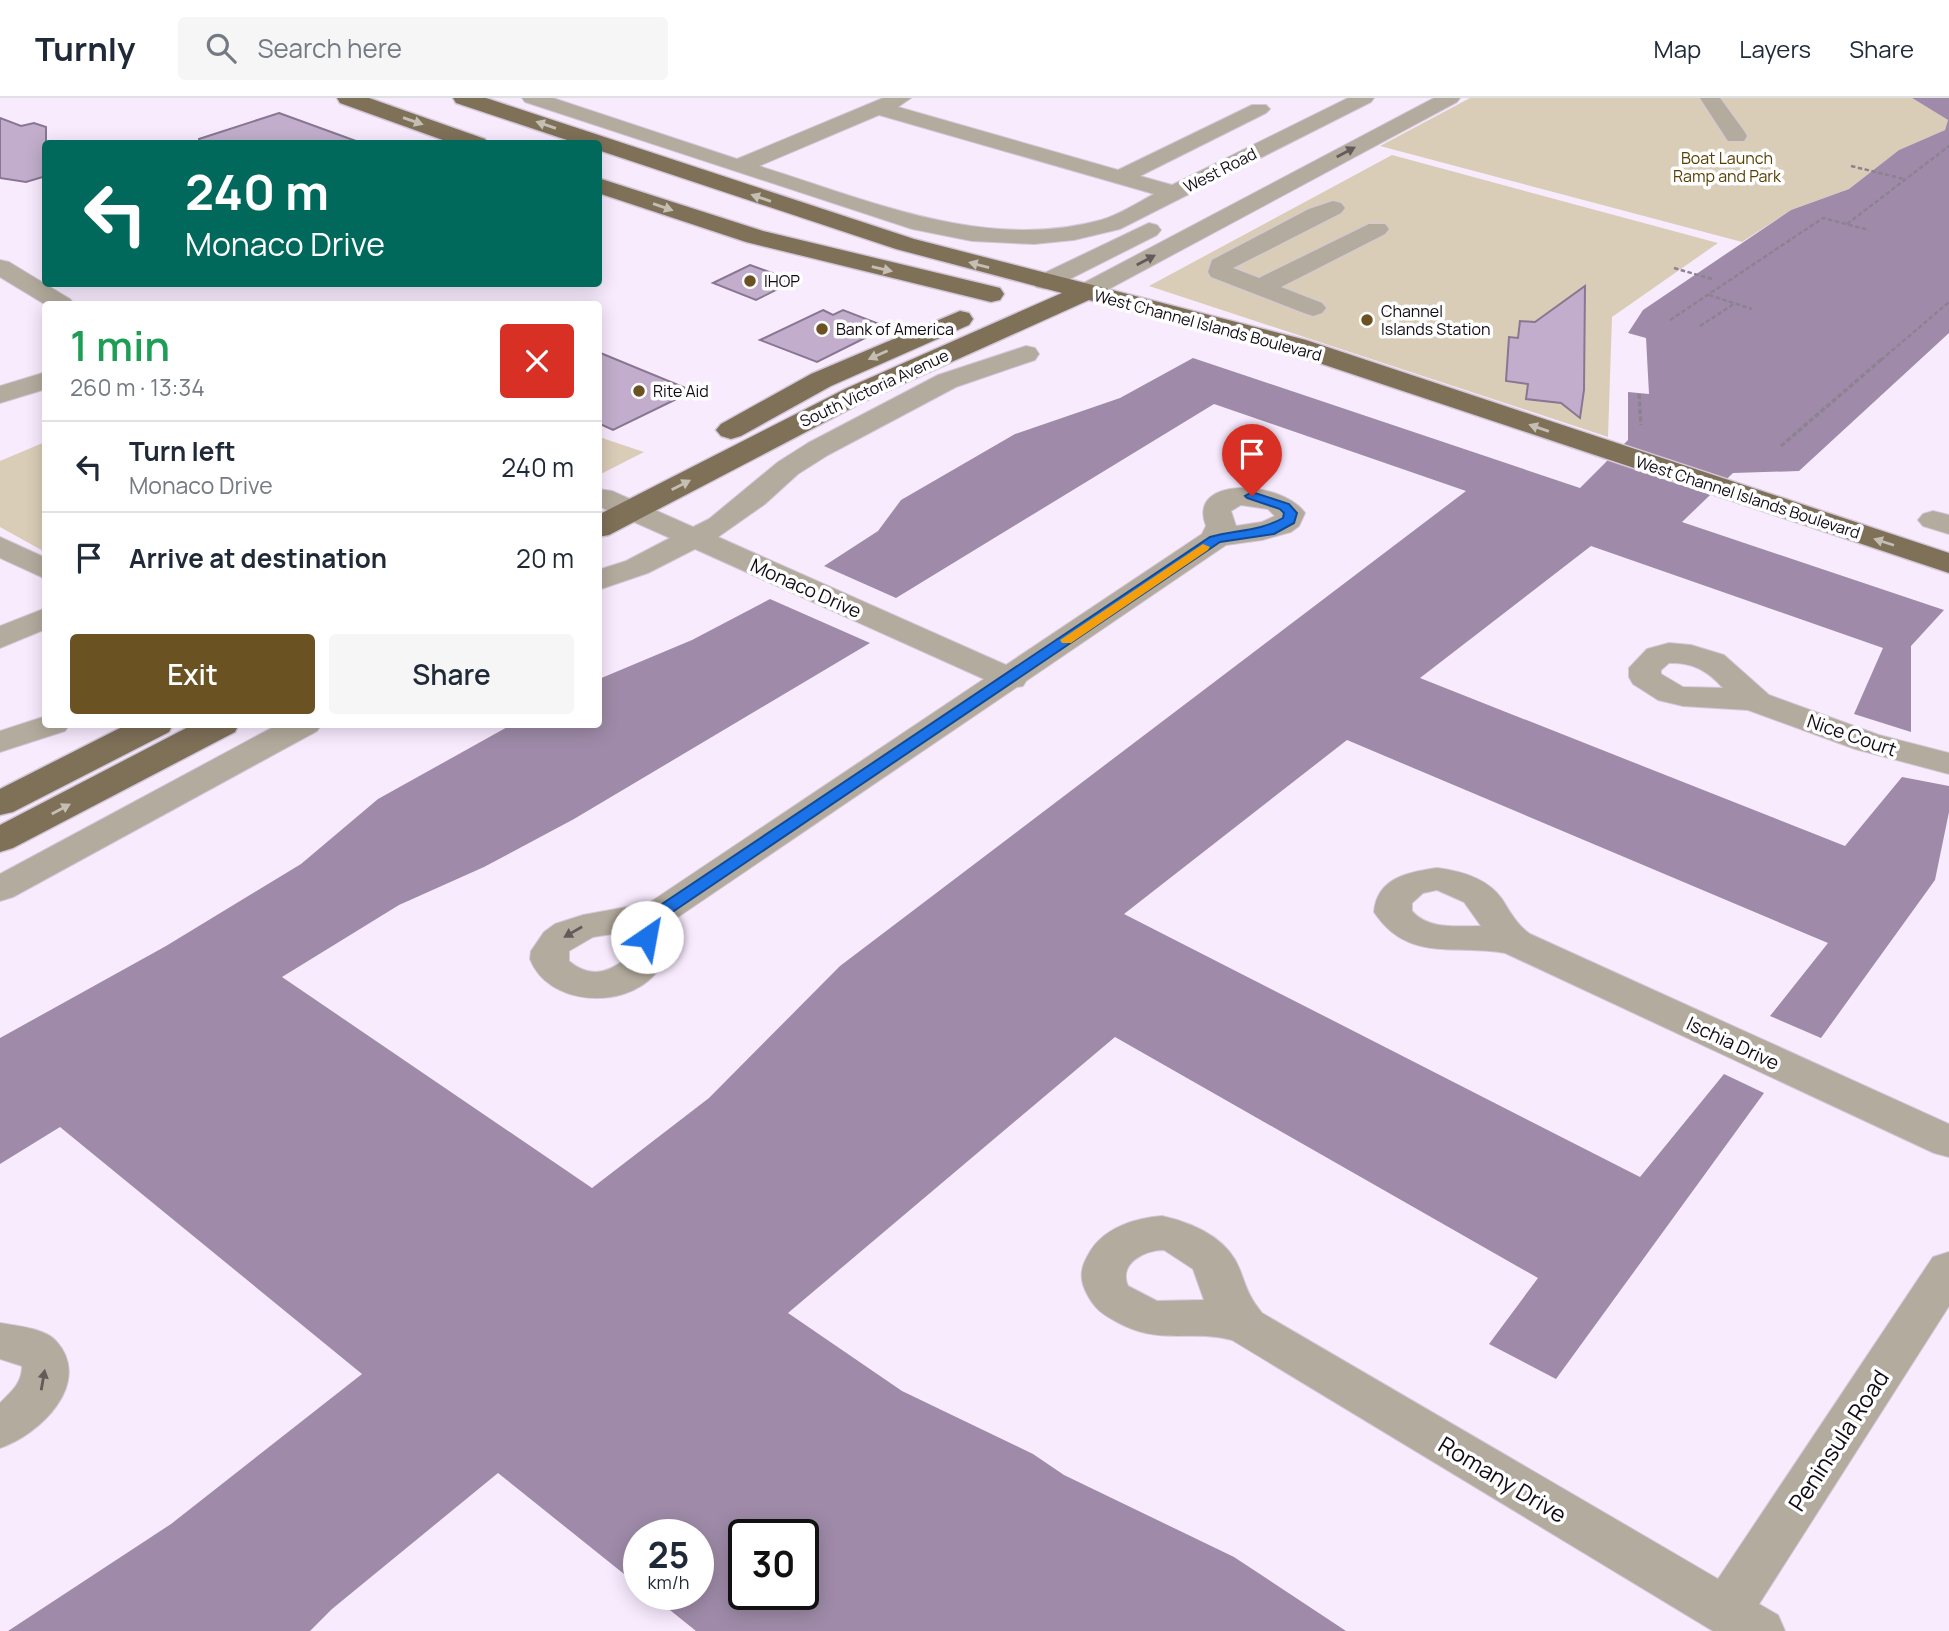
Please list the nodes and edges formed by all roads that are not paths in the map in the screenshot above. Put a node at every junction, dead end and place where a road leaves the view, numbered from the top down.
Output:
1 (348, 98) edge
2 (464, 98) edge
3 (532, 98) edge
4 (901, 98) edge
5 (1364, 98) edge
6 (1409, 98) edge
7 (1450, 98) edge
8 (1710, 98) edge
9 (1233, 102) dead end
10 (878, 108) junction
11 (1259, 109) junction
12 (1314, 123) junction
13 (1736, 136) dead end
14 (466, 140) edge
15 (589, 140) edge
16 (602, 144) edge
17 (738, 167) junction
18 (1121, 177) junction
19 (602, 186) edge
20 (1174, 193) junction
21 (1333, 208) dead end
22 (1377, 229) dead end
23 (0, 267) edge
24 (1259, 288) junction
25 (1085, 292) junction
26 (1047, 295) junction
27 (1008, 298) junction
28 (56, 301) edge
29 (1313, 308) dead end
30 (1026, 354) dead end
31 (42, 381) edge
32 (0, 395) edge
33 (1593, 458) junction
34 (602, 497) edge
35 (1714, 498) junction
36 (602, 499) edge
37 (631, 511) junction
38 (602, 526) edge
39 (693, 539) junction
40 (1215, 540) dead end
41 (0, 547) edge
42 (1949, 563) edge
43 (42, 568) edge
44 (602, 580) edge
45 (1949, 589) edge
46 (42, 619) edge
47 (0, 638) edge
48 (1011, 679) junction
49 (1756, 702) dead end
50 (42, 728) edge
51 (148, 728) edge
52 (214, 728) edge
53 (298, 728) edge
54 (0, 742) edge
55 (1949, 764) edge
56 (0, 804) edge
57 (0, 840) edge
58 (0, 888) edge
59 (662, 911) dead end
60 (1516, 943) dead end
61 (1949, 1142) edge
62 (1949, 1269) edge
63 (1246, 1326) dead end
64 (0, 1341) edge
65 (0, 1428) edge
66 (1743, 1621) edge

1 -> 14 main road
15 -> 2 main road, West Channel Islands Boulevard
3 - 17 street, West Road
4 - 10 street
5 - 12 street, West Road
6 - 26 street, South Victoria Avenue
25 -> 7 street, South Victoria Avenue
8 - 13 street
9 - 11 street
10 - 17 street
10 - 18 street
11 - 12 street
11 - 18 street
12 - 20 street, West Road
26 -> 16 main road, West Channel Islands Boulevard
17 - 20 street, West Road
18 - 20 street
19 -> 27 main road, West Channel Islands Boulevard
21 - 24 street
22 - 24 street
23 - 28 street
24 - 29 street
25 - 26 main road, South Victoria Avenue
33 -> 25 main road, West Channel Islands Boulevard
26 - 27 main road, West Channel Islands Boulevard
26 - 33 main road, West Channel Islands Boulevard
37 -> 26 main road, South Victoria Avenue
27 -> 34 main road, South Victoria Avenue
30 - 39 street
31 - 32 street
33 - 35 main road, West Channel Islands Boulevard
42 -> 35 main road, West Channel Islands Boulevard
35 - 45 main road, West Channel Islands Boulevard
36 - 37 street, Monaco Drive
37 - 38 main road, South Victoria Avenue
37 - 39 street, Monaco Drive
39 - 44 street
39 - 48 street, Monaco Drive
40 - 48 street
41 - 43 street
46 - 47 street
48 - 59 street
49 - 55 street, Nice Court
50 - 54 street
51 - 56 main road
57 -> 52 main road
53 - 58 street
60 - 61 street, Ischia Drive
62 - 66 street, Peninsula Road
63 - 66 street, Romany Drive
65 -> 64 street

